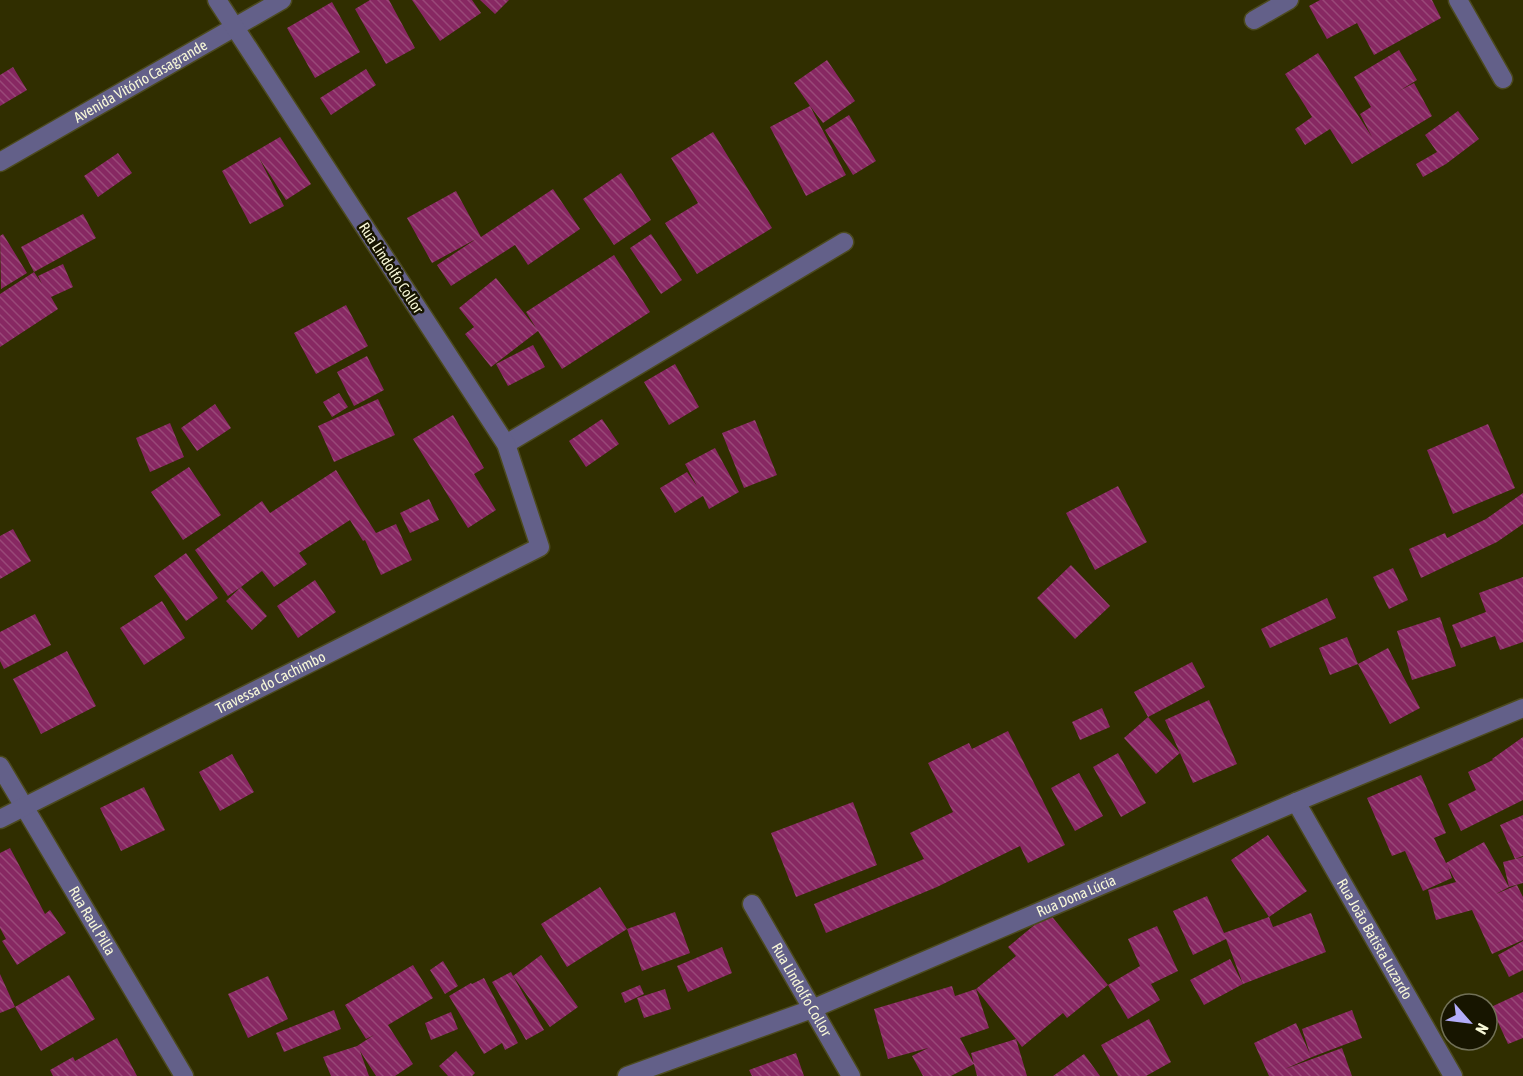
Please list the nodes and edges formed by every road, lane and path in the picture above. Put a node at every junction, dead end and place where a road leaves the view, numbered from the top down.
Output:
1 (217, 0) edge
2 (282, 0) edge
3 (1289, 0) edge
4 (1458, 0) edge
5 (1254, 20) dead end
6 (233, 27) junction
7 (1503, 79) dead end
8 (0, 162) edge
9 (844, 242) dead end
10 (506, 444) junction
11 (540, 547) joint
12 (1523, 708) edge
13 (0, 766) edge
14 (1296, 802) junction
15 (23, 807) junction
16 (0, 819) edge
17 (752, 904) dead end
18 (812, 1009) junction
19 (184, 1076) edge
20 (627, 1076) edge
21 (851, 1076) edge
22 (1453, 1076) edge

1 - 6 street, Rua Lindolfo Collor
2 - 6 street, Avenida Vitório Casagrande
3 - 5 street
4 - 7 street
6 - 8 street, Avenida Vitório Casagrande
6 - 10 street, Rua Lindolfo Collor
9 - 10 street
10 - 11 street, Rua Lindolfo Collor
11 - 15 street, Travessa do Cachimbo
12 - 14 street, Rua Dona Lúcia
13 - 15 street, Rua Raul Pilla
14 - 18 street, Rua Dona Lúcia
14 - 22 street, Rua João Batista Luzardo
15 - 16 street, Travessa do Cachimbo
15 - 19 street, Rua Raul Pilla
17 - 18 street, Rua Lindolfo Collor
18 - 20 street, Rua Dona Lúcia
18 - 21 street, Rua Lindolfo Collor

